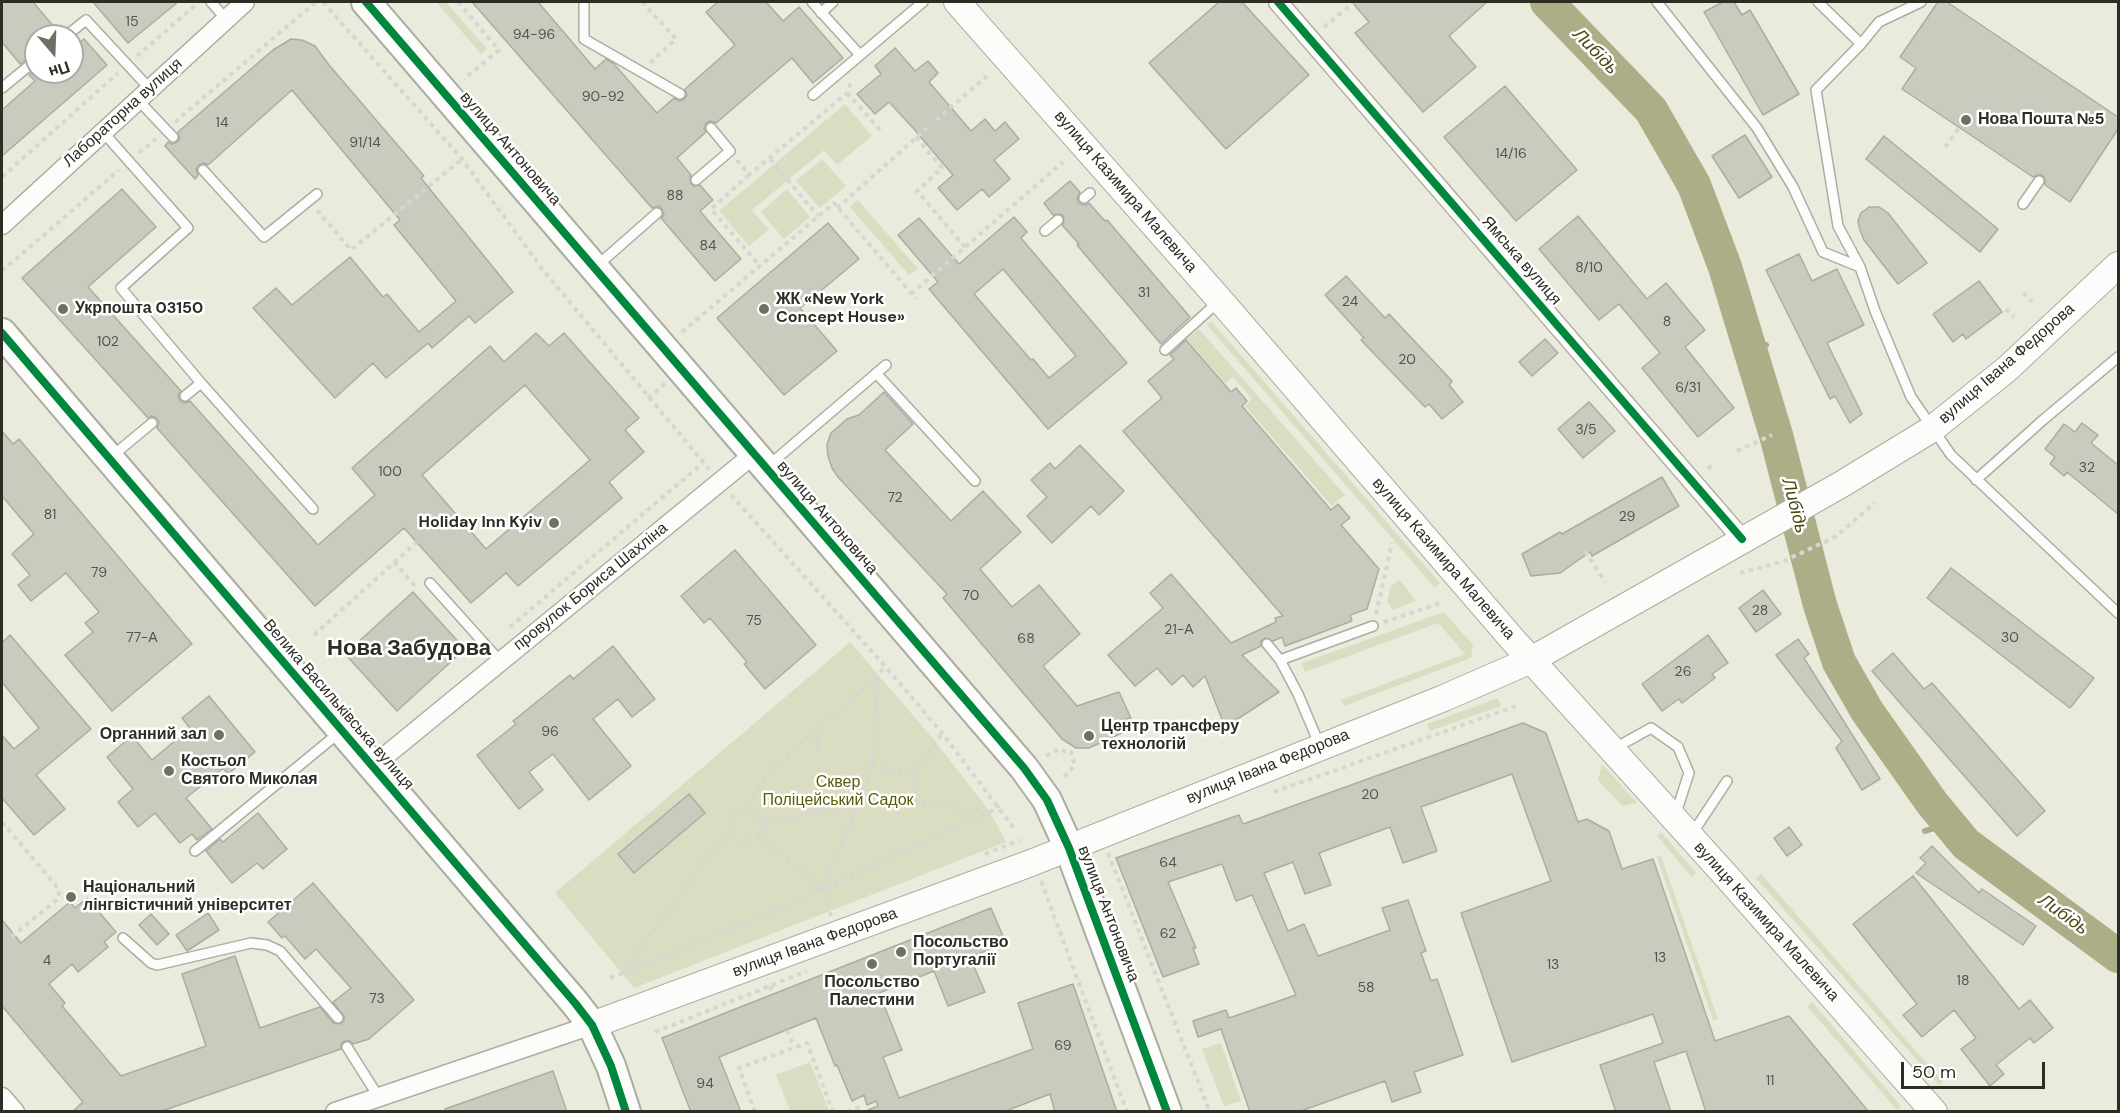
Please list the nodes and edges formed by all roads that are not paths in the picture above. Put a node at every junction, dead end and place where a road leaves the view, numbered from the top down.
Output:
1 (211, 2) edge
2 (246, 2) edge
3 (366, 2) edge
4 (584, 2) edge
5 (812, 2) edge
6 (833, 2) edge
7 (923, 2) edge
8 (957, 2) edge
9 (1278, 2) edge
10 (1657, 2) edge
11 (1818, 2) edge
12 (1921, 2) edge
13 (821, 13) junction
14 (226, 19) junction
15 (81, 24) edge
16 (1862, 44) junction
17 (860, 55) junction
18 (24, 70) edge
19 (2, 88) edge
20 (680, 94) dead end
21 (144, 95) junction
22 (813, 95) dead end
23 (711, 128) dead end
24 (103, 132) junction
25 (173, 137) dead end
26 (203, 170) dead end
27 (696, 180) dead end
28 (2038, 181) dead end
29 (317, 194) dead end
30 (2023, 204) dead end
31 (657, 213) dead end
32 (1058, 220) dead end
33 (2, 225) edge
34 (1045, 231) dead end
35 (2118, 265) edge
36 (1860, 267) junction
37 (595, 268) junction
38 (1220, 300) junction
39 (2, 333) edge
40 (1165, 350) dead end
41 (2118, 357) edge
42 (886, 365) dead end
43 (876, 373) junction
44 (201, 383) junction
45 (185, 396) dead end
46 (152, 423) dead end
47 (1932, 429) junction
48 (109, 458) junction
49 (760, 461) junction
50 (1976, 480) junction
51 (975, 481) dead end
52 (313, 509) dead end
53 (1753, 533) junction
54 (430, 583) dead end
55 (2118, 613) edge
56 (1374, 626) road end
57 (1267, 644) dead end
58 (1280, 660) junction
59 (1531, 660) junction
60 (500, 661) junction
61 (342, 731) junction
62 (1320, 746) junction
63 (1612, 750) junction
64 (373, 766) junction
65 (1728, 782) dead end
66 (1682, 828) junction
67 (1070, 848) junction
68 (195, 851) dead end
69 (123, 938) dead end
70 (338, 1018) dead end
71 (592, 1025) junction
72 (347, 1047) dead end
73 (378, 1096) junction
74 (335, 1112) edge
75 (626, 1112) edge
76 (1167, 1112) edge
77 (1934, 1112) edge

1 - 14 lane
2 - 14 street, Лабораторна вулиця
3 - 37 main road, вулиця Антоновича
4 - 20 lane
5 - 13 lane
6 - 13 lane
7 - 17 lane
8 - 38 main road, вулиця Казимира Малевича
9 - 53 street, Ямська вулиця
10 - 36 lane
11 - 16 lane
12 - 16 lane
13 - 17 lane
14 - 21 street, Лабораторна вулиця
15 - 21 lane
16 - 36 lane
17 - 22 lane
18 - 19 lane
21 - 24 street, Лабораторна вулиця
21 - 25 lane
23 - 27 lane
24 - 33 street, Лабораторна вулиця
24 - 44 lane
26 - 29 lane
28 - 30 lane
31 - 37 lane
32 - 34 lane
35 - 47 main road, вулиця Івана Федорова
36 - 47 lane
37 - 49 main road, вулиця Антоновича
38 - 40 lane
38 - 59 main road, вулиця Казимира Малевича
39 - 48 main road, Велика Васильківська вулиця
41 - 50 lane
42 - 43 lane
43 - 49 lane
43 - 51 lane
44 - 45 lane
44 - 52 lane
46 - 48 lane
47 - 50 lane
47 - 53 main road, вулиця Івана Федорова
48 - 61 main road, Велика Васильківська вулиця
49 - 60 street, провулок Бориса Шахліна
49 - 67 main road, вулиця Антоновича
50 - 55 lane
53 - 59 main road, вулиця Івана Федорова
54 - 60 lane
56 - 58 lane
57 - 58 lane
58 - 62 lane
59 - 62 main road, вулиця Івана Федорова
59 - 63 main road, вулиця Казимира Малевича
60 - 64 street, провулок Бориса Шахліна
61 - 64 main road, Велика Васильківська вулиця
61 - 68 lane
62 - 67 main road, вулиця Івана Федорова
63 - 66 main road, вулиця Казимира Малевича
63 - 66 lane
64 - 71 main road, Велика Васильківська вулиця
65 - 66 lane
66 - 77 main road, вулиця Казимира Малевича
67 - 71 main road, вулиця Івана Федорова
67 - 76 main road, вулиця Антоновича
69 - 70 lane
71 - 73 street, вулиця Івана Федорова
71 - 75 main road, Велика Васильківська вулиця
72 - 73 lane
73 - 74 street, вулиця Івана Федорова

